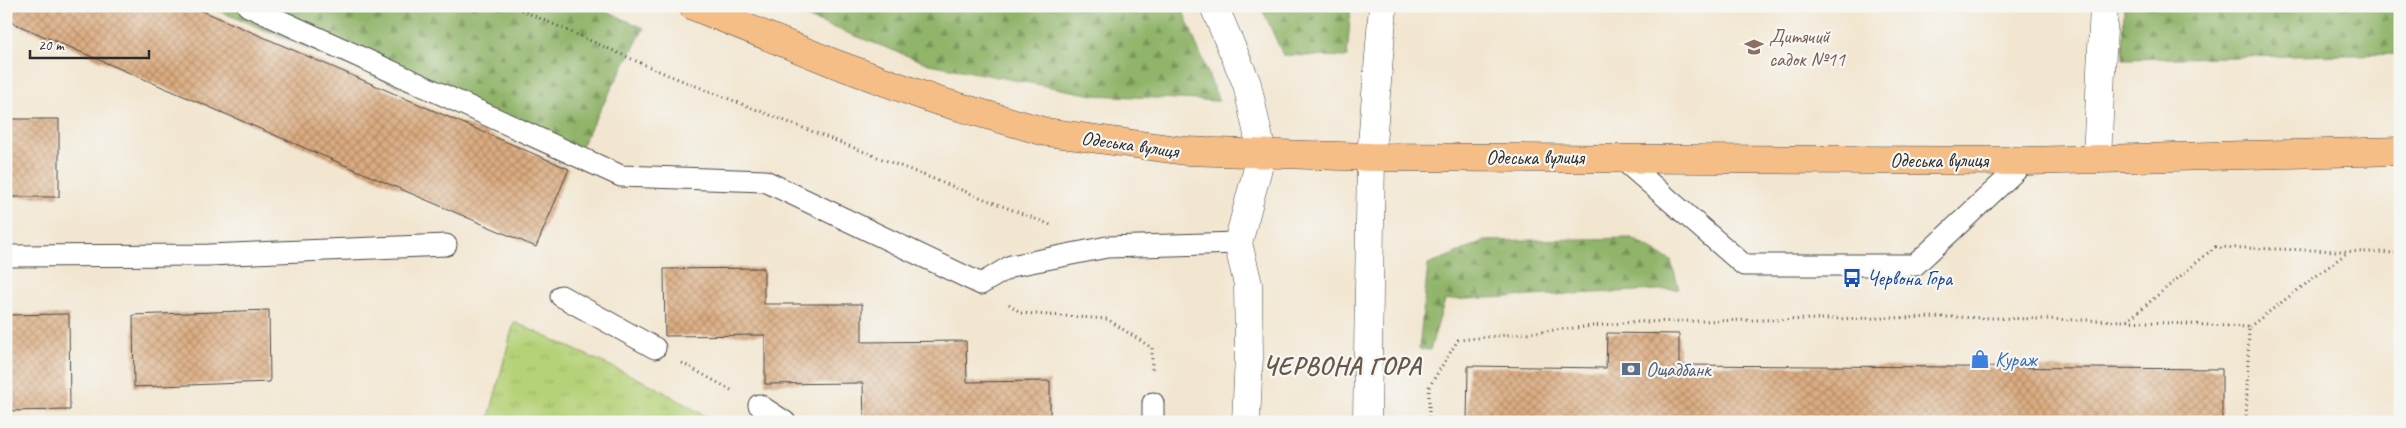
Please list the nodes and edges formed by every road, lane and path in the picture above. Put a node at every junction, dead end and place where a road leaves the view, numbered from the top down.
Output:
1 (248, 6) edge
2 (512, 6) edge
3 (693, 6) edge
4 (1214, 6) edge
5 (1383, 6) edge
6 (2104, 6) edge
7 (2400, 151) edge
8 (1262, 153) junction
9 (1371, 157) junction
10 (1620, 158) junction
11 (2097, 159) junction
12 (2026, 161) junction
13 (1052, 226) dead end
14 (1238, 243) junction
15 (446, 245) dead end
16 (2348, 252) junction
17 (2400, 253) edge
18 (6, 256) edge
19 (982, 284) junction
20 (561, 296) dead end
21 (2127, 321) junction
22 (2249, 327) junction
23 (655, 348) joint
24 (758, 405) joint
25 (1153, 412) edge
26 (785, 422) edge
27 (1246, 422) edge
28 (1367, 422) edge
29 (1429, 422) edge
30 (2246, 422) edge

1 - 19 lane
2 - 13 path
3 - 8 main road, Одеська вулиця
4 - 8 street
5 - 9 street
6 - 11 street
7 - 11 main road, Одеська вулиця
8 - 9 main road, Одеська вулиця
8 - 14 street
9 - 10 main road, Одеська вулиця
9 - 28 street
10 - 12 main road, Одеська вулиця
10 - 12 lane
11 - 12 main road, Одеська вулиця
14 - 19 lane
14 - 27 street
15 - 18 lane
16 - 17 path
16 - 21 path
16 - 22 path
19 - 25 path
20 - 23 lane
21 - 22 path
21 - 29 path
22 - 30 path
23 - 24 path
24 - 26 lane

